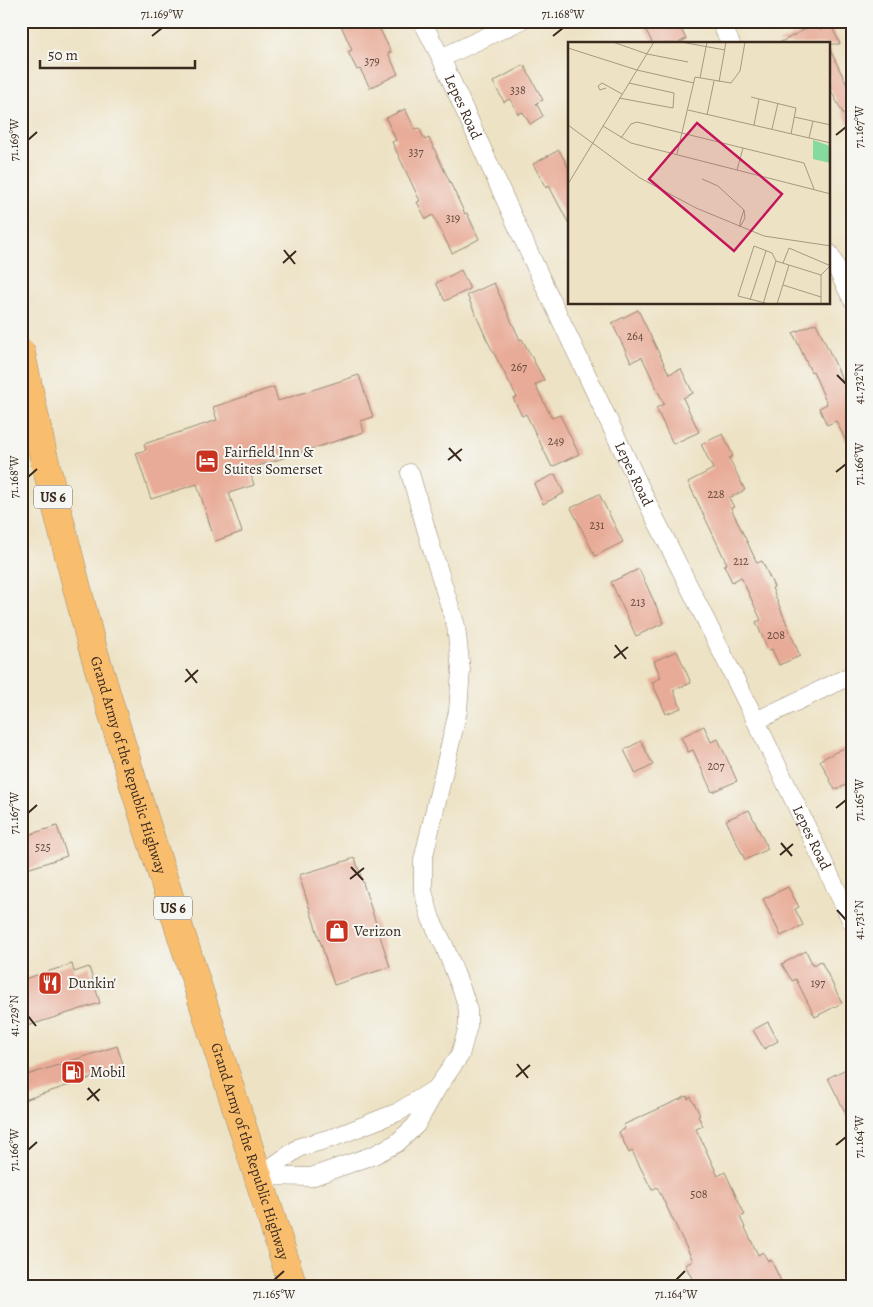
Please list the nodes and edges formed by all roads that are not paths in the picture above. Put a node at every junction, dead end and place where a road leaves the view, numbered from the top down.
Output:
1 (422, 21) edge
2 (520, 21) edge
3 (720, 21) edge
4 (730, 42) edge
5 (441, 58) junction
6 (830, 254) edge
7 (852, 299) edge
8 (21, 353) edge
9 (410, 473) dead end
10 (852, 675) edge
11 (756, 721) junction
12 (852, 922) edge
13 (438, 1088) junction
14 (259, 1176) junction
15 (293, 1286) edge

1 - 5 street, Lepes Road
2 - 5 street
3 - 4 street
5 - 11 street, Lepes Road
6 - 7 street
8 - 14 main road, Grand Army of the Republic Highway / US 6
9 - 13 street
10 - 11 street
11 - 12 street, Lepes Road
13 - 14 street
13 - 14 street
14 - 15 main road, Grand Army of the Republic Highway / US 6

